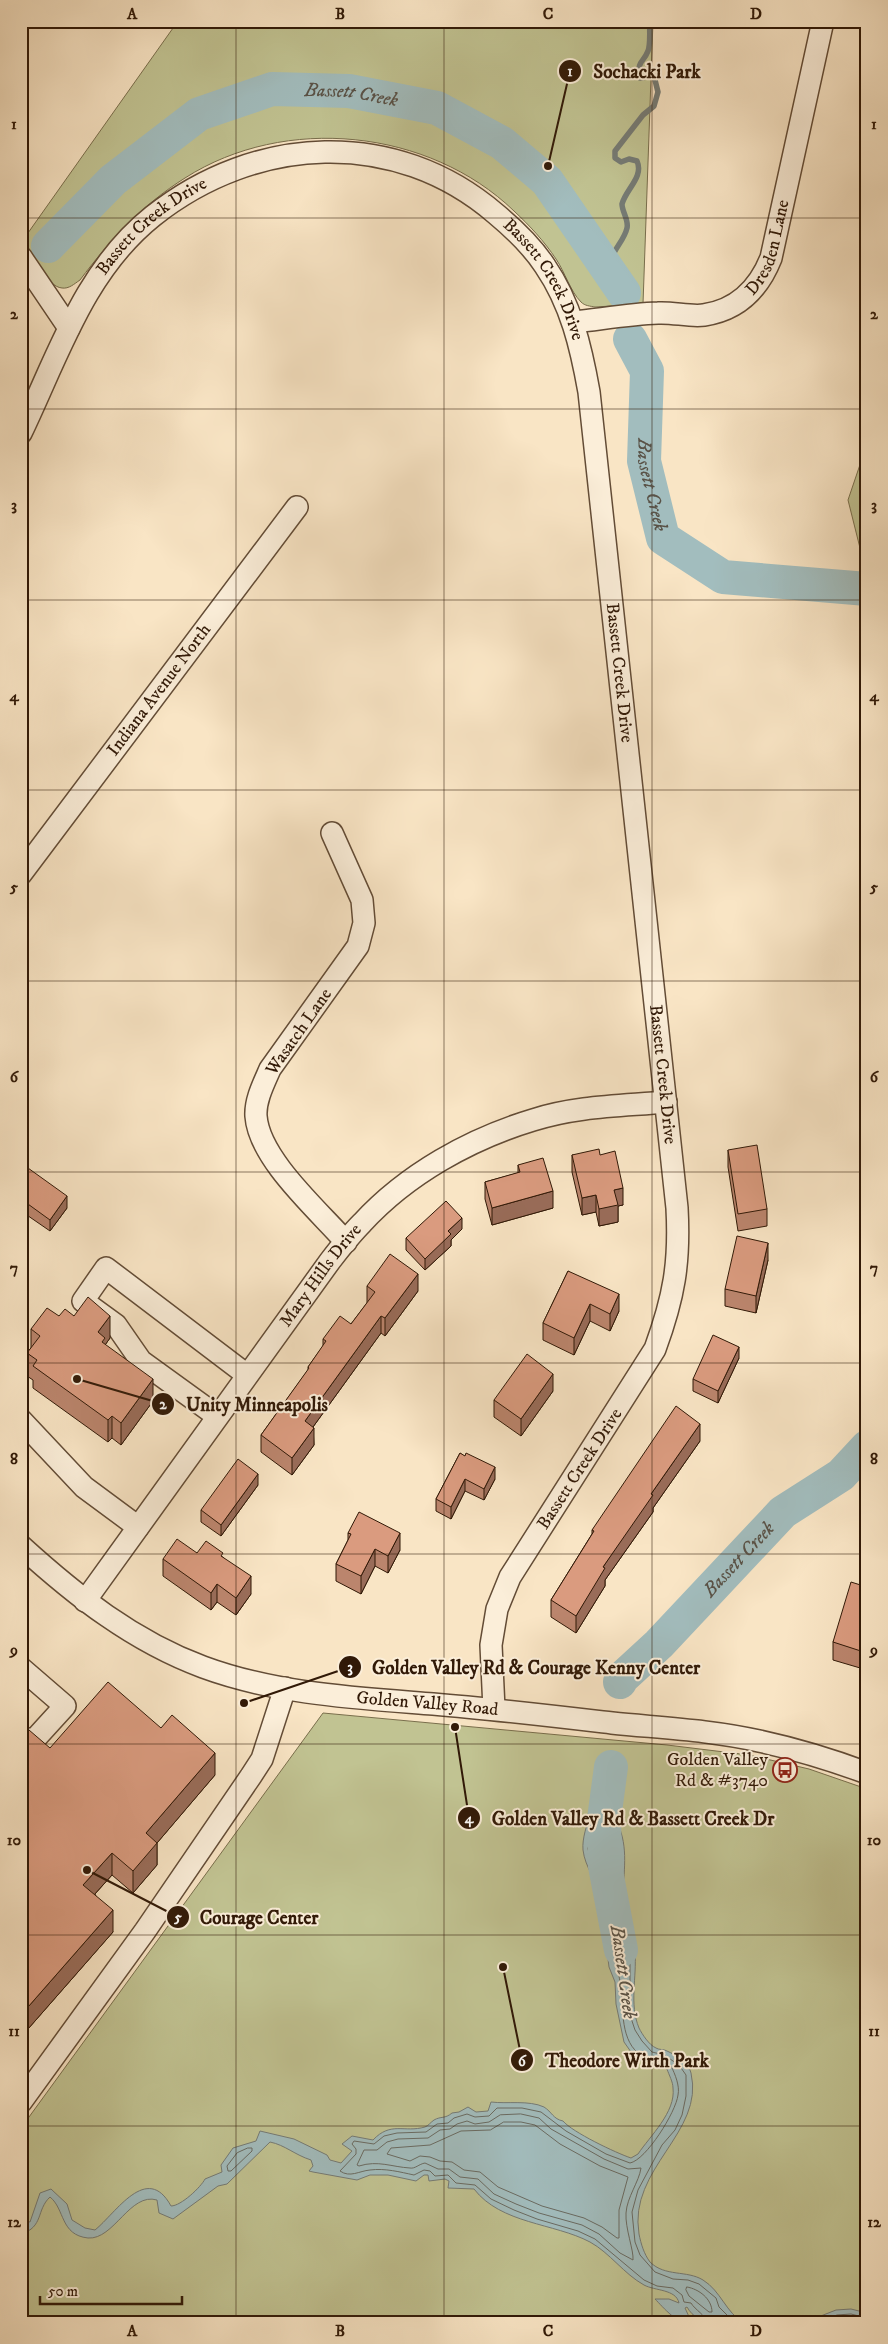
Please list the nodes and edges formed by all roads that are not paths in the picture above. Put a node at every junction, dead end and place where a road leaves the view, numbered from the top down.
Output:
1 (823, 21) edge
2 (21, 257) edge
3 (574, 322) junction
4 (69, 328) junction
5 (21, 432) edge
6 (298, 507) dead end
7 (332, 833) dead end
8 (21, 874) edge
9 (666, 1102) junction
10 (346, 1242) junction
11 (248, 1375) junction
12 (217, 1416) junction
13 (21, 1420) edge
14 (138, 1528) junction
15 (21, 1546) edge
16 (85, 1601) junction
17 (21, 1668) edge
18 (285, 1688) junction
19 (494, 1709) junction
20 (21, 1738) edge
21 (867, 1773) edge
22 (21, 2102) edge

1 - 3 street, Dresden Lane
2 - 4 street
3 - 4 street, Bassett Creek Drive
3 - 9 street, Bassett Creek Drive
4 - 5 street, Bassett Creek Drive
6 - 8 street, Indiana Avenue North
7 - 10 street, Wasatch Lane
9 - 10 street, Mary Hills Drive
9 - 19 street, Bassett Creek Drive
10 - 11 street, Mary Hills Drive
11 - 12 street, Mary Hills Drive
11 - 12 street
12 - 14 street, Mary Hills Drive
13 - 14 street
14 - 16 street, Mary Hills Drive
15 - 16 street, Golden Valley Road
16 - 18 street, Golden Valley Road
17 - 20 street
18 - 19 street, Golden Valley Road
18 - 22 street
19 - 21 street, Golden Valley Road

